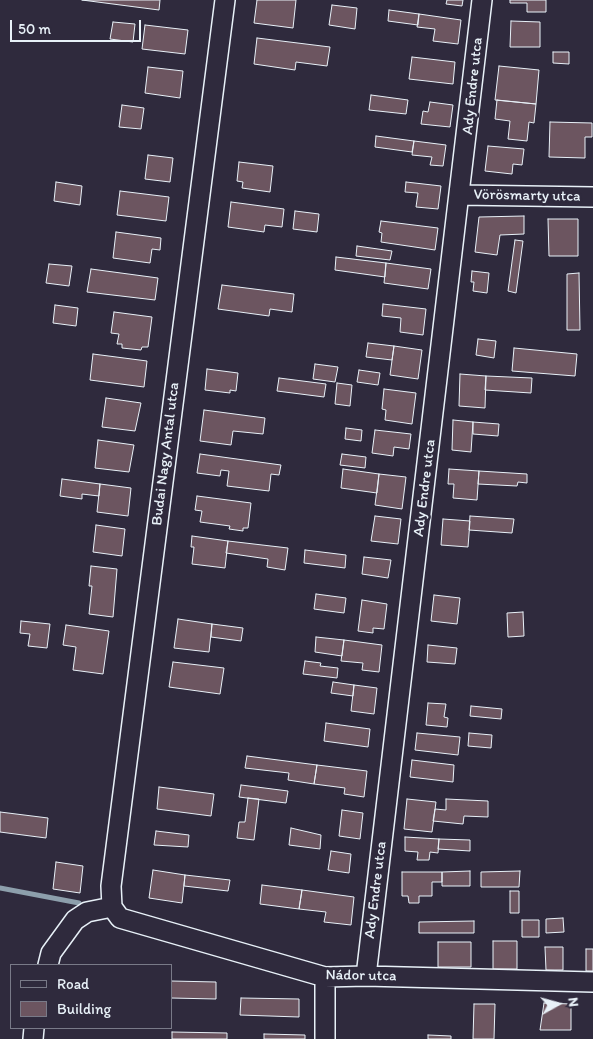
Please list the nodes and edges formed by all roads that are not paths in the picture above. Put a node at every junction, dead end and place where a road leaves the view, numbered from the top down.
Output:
1 (225, 0) edge
2 (482, 0) edge
3 (460, 195) junction
4 (593, 197) edge
5 (112, 907) junction
6 (48, 964) edge
7 (366, 976) junction
8 (325, 977) junction
9 (593, 982) edge
10 (325, 1039) edge

1 - 5 street, Budai Nagy Antal utca
2 - 3 street, Ady Endre utca
3 - 4 street, Vörösmarty utca
3 - 7 street, Ady Endre utca
5 - 6 street
5 - 8 street, Nádor utca
7 - 8 street, Nádor utca
7 - 9 street, Nádor utca
8 - 10 street

